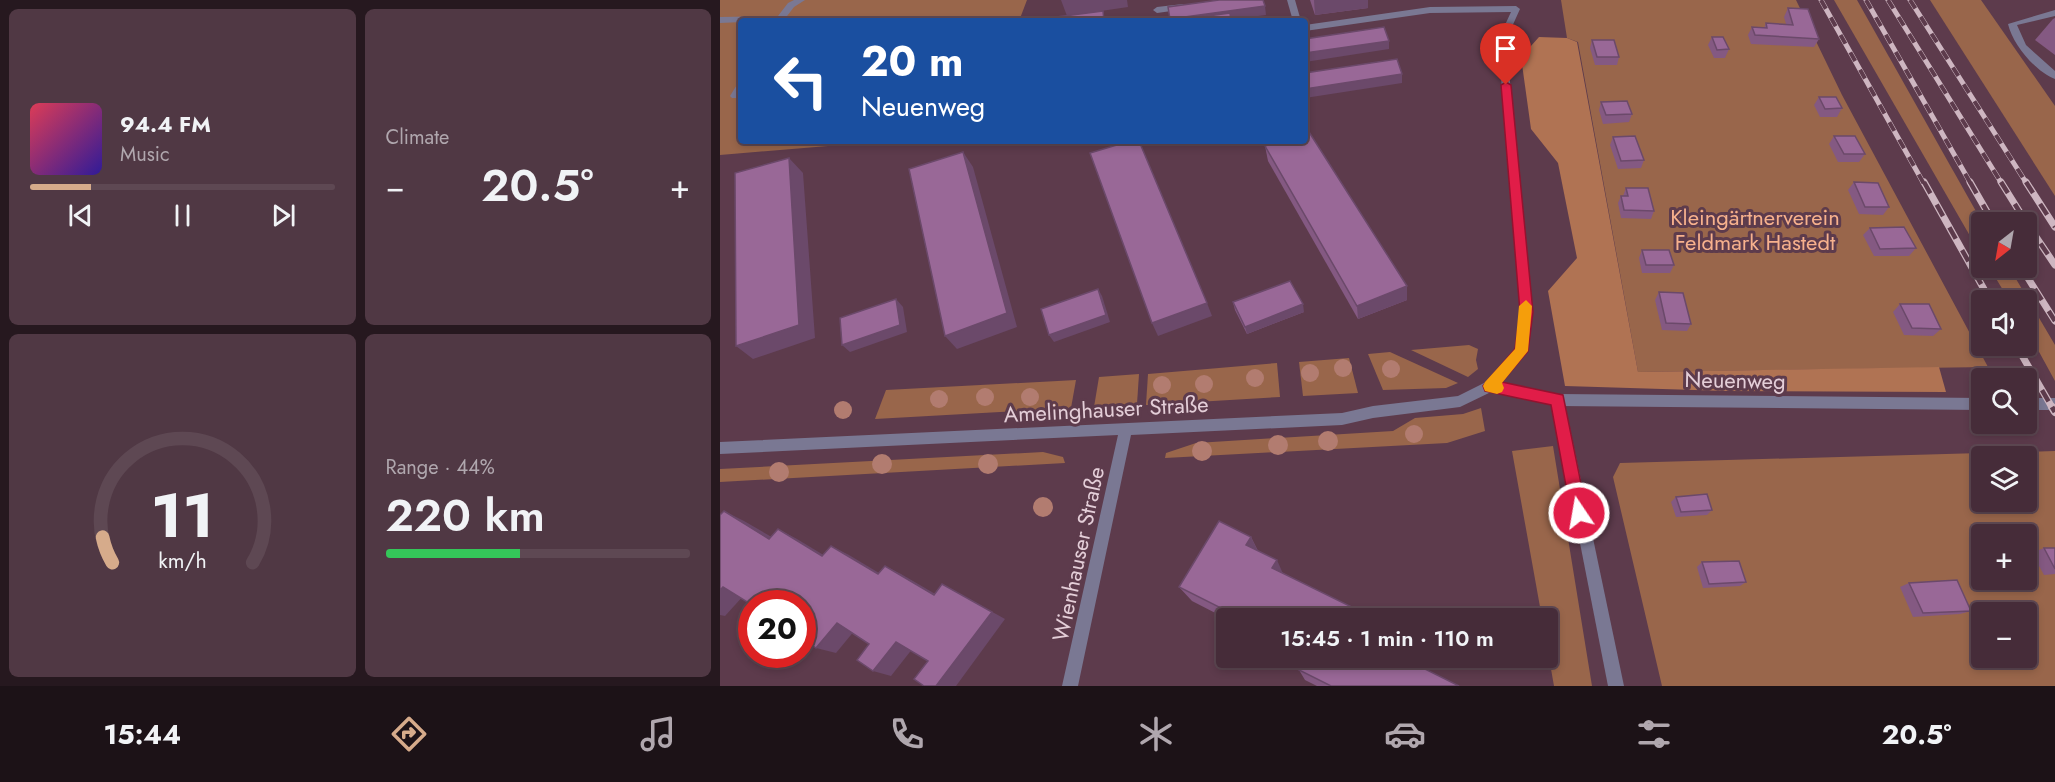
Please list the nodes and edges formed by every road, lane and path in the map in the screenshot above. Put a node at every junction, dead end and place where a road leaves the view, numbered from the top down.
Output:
1 (801, 0) edge
2 (1291, 0) edge
3 (1192, 6) edge
4 (1157, 10) dead end
5 (2055, 12) edge
6 (781, 18) edge
7 (1296, 18) edge
8 (720, 20) edge
9 (738, 20) edge
10 (1308, 28) edge
11 (2055, 76) edge
12 (738, 91) edge
13 (735, 96) dead end
14 (1490, 386) junction
15 (1558, 399) junction
16 (1971, 404) edge
17 (2037, 404) edge
18 (2055, 404) edge
19 (1126, 430) junction
20 (720, 448) edge
21 (1070, 686) edge
22 (1616, 686) edge

1 - 6 street
2 - 7 street
3 - 4 street
5 - 11 street
8 - 9 street
10 - 14 street
12 - 13 street
14 - 15 street, Neuenweg
14 - 19 street, Amelinghauser Straße
15 - 16 street, Neuenweg
15 - 22 street
17 - 18 street
19 - 20 street, Amelinghauser Straße
19 - 21 street, Wienhauser Straße

